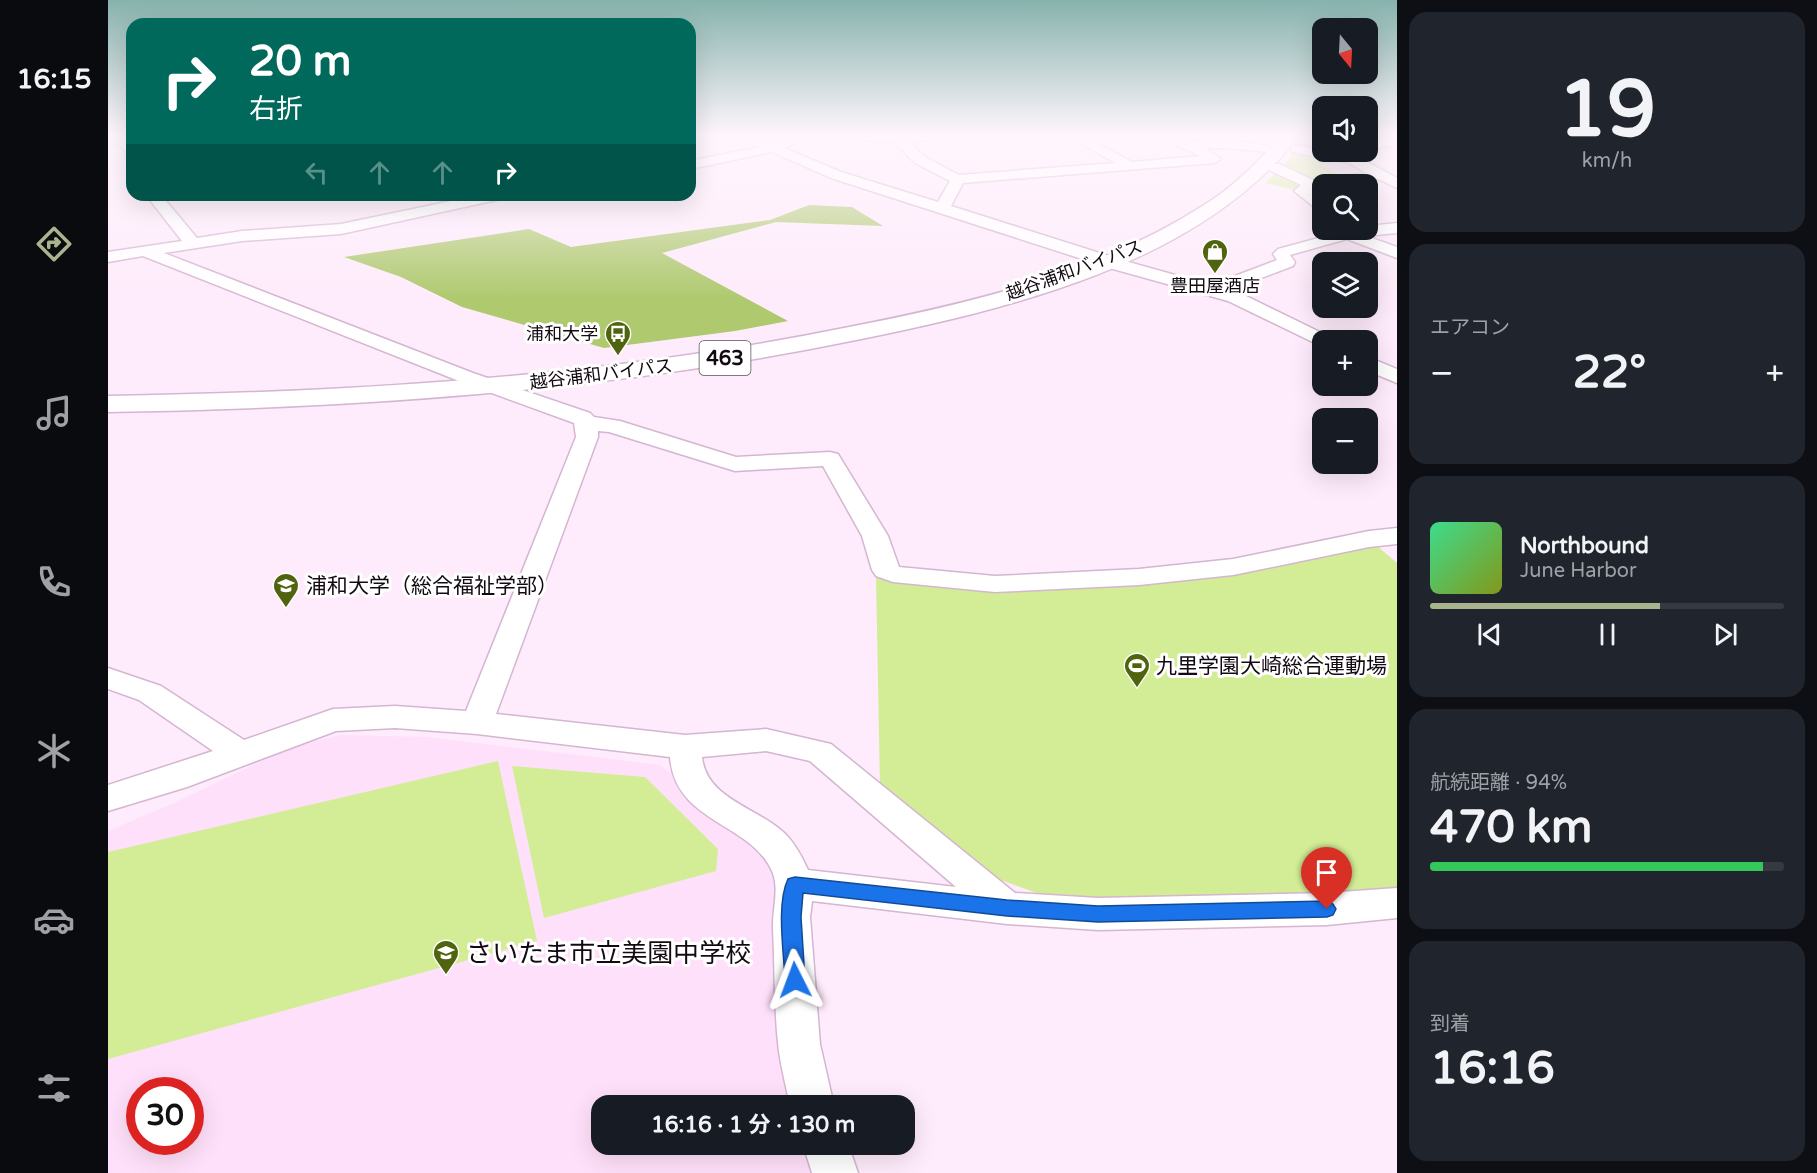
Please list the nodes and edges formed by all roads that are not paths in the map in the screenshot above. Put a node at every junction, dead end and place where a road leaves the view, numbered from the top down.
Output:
1 (887, 191) edge
2 (953, 191) edge
3 (1235, 191) edge
4 (158, 201) edge
5 (410, 201) edge
6 (469, 201) edge
7 (942, 208) junction
8 (427, 209) junction
9 (1397, 228) edge
10 (1378, 230) edge
11 (1325, 240) edge
12 (1370, 240) edge
13 (192, 243) junction
14 (144, 251) junction
15 (1397, 253) edge
16 (108, 257) edge
17 (1099, 258) junction
18 (1212, 291) junction
19 (1312, 336) edge
20 (1378, 368) edge
21 (466, 377) junction
22 (1397, 378) edge
23 (492, 387) junction
24 (108, 392) edge
25 (108, 404) edge
26 (587, 423) junction
27 (1397, 536) edge
28 (108, 678) edge
29 (477, 723) junction
30 (685, 747) junction
31 (240, 753) junction
32 (108, 798) edge
33 (795, 884) junction
34 (1397, 903) edge
35 (1007, 908) junction
36 (810, 1095) edge
37 (829, 1155) edge
38 (835, 1173) edge

1 - 7 street
2 - 7 street
3 - 17 highway, 越谷浦和バイパス / 463
4 - 13 street
5 - 8 street
6 - 8 street
7 - 17 street
8 - 13 street
9 - 10 street
11 - 18 street
12 - 15 street
13 - 14 street
14 - 16 street
14 - 21 street
17 - 18 street
17 - 21 highway, 越谷浦和バイパス / 463
17 - 23 highway, 越谷浦和バイパス / 463
18 - 19 street
20 - 22 street
21 - 23 street
21 - 24 highway, 越谷浦和バイパス / 463
23 - 25 highway, 越谷浦和バイパス / 463
23 - 26 street
26 - 27 street
26 - 29 street
28 - 31 street
29 - 30 street
29 - 31 street
30 - 33 street
30 - 35 street
31 - 32 street
33 - 35 street
33 - 36 street
34 - 35 street
37 - 38 street

